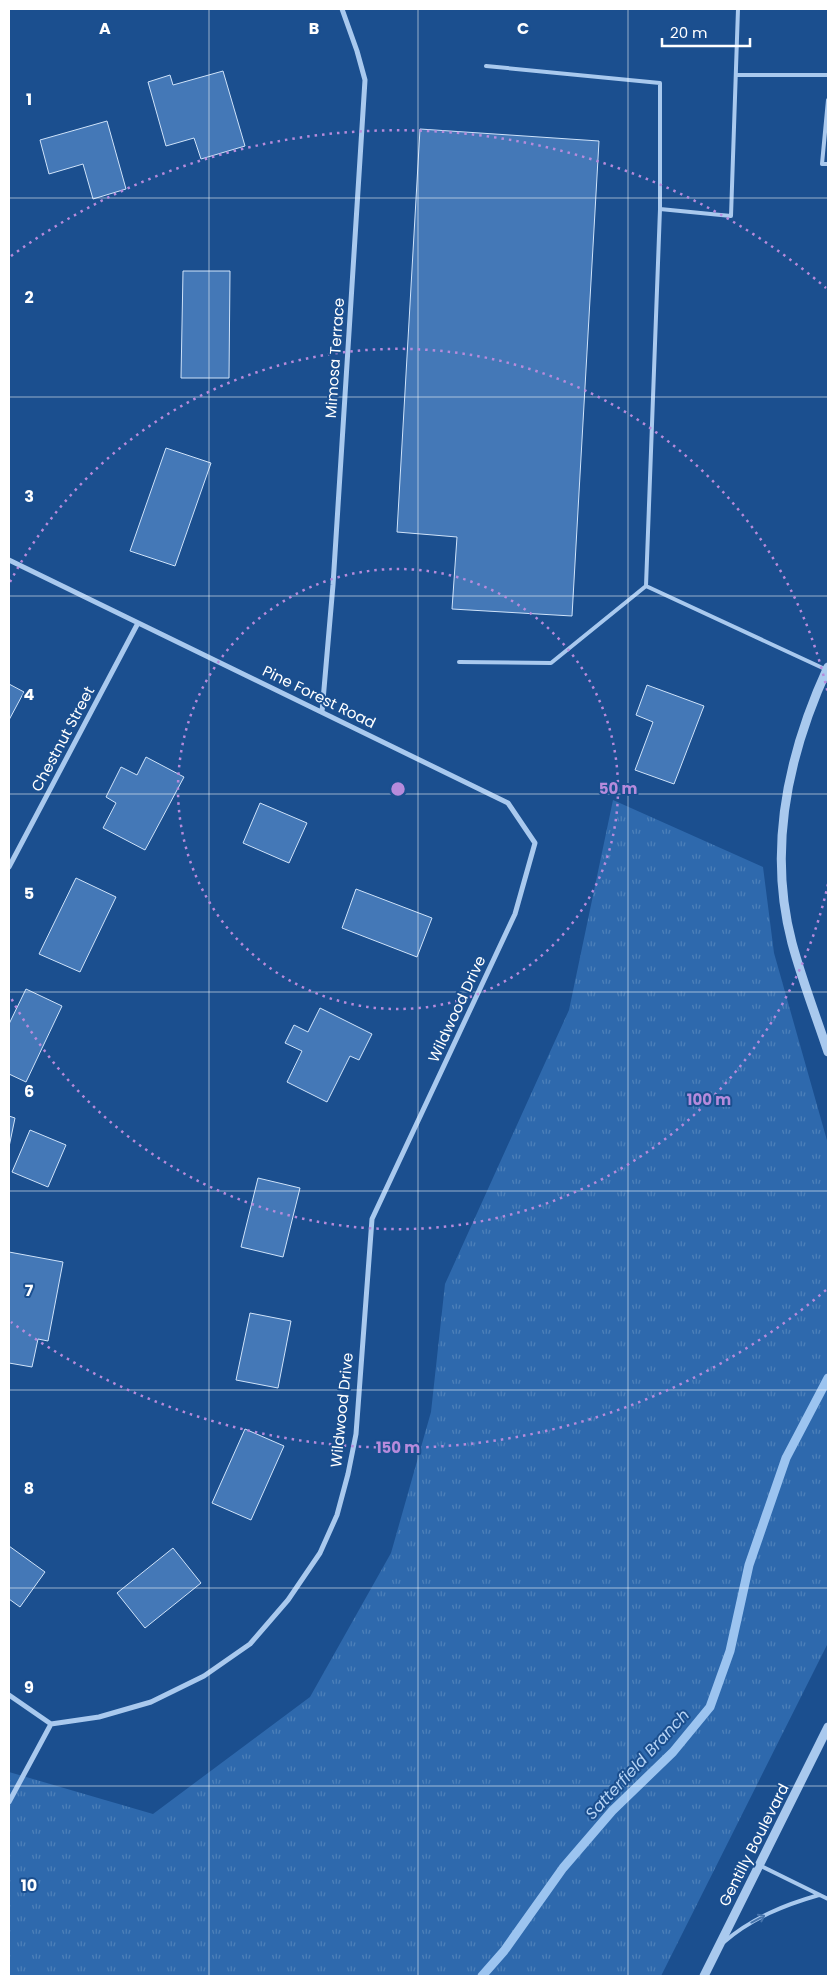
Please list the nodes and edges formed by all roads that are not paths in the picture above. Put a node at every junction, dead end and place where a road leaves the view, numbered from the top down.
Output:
1 (342, 9) edge
2 (738, 9) edge
3 (486, 66) dead end
4 (736, 75) junction
5 (828, 75) edge
6 (828, 100) edge
7 (828, 164) edge
8 (660, 209) junction
9 (9, 560) edge
10 (646, 586) junction
11 (138, 623) junction
12 (459, 662) dead end
13 (828, 668) edge
14 (322, 712) junction
15 (9, 867) edge
16 (515, 914) joint
17 (828, 1052) edge
18 (9, 1695) edge
19 (51, 1724) junction
20 (828, 1727) edge
21 (9, 1802) edge
22 (759, 1865) junction
23 (819, 1895) junction
24 (828, 1899) edge
25 (718, 1947) junction
26 (704, 1976) edge

1 - 14 street, Mimosa Terrace
2 - 4 lane
3 - 8 lane
4 - 5 lane
4 - 8 lane
6 - 7 lane
8 - 10 lane
9 - 11 street, Pine Forest Road
10 - 12 lane
10 - 13 lane
11 - 14 street, Pine Forest Road
11 - 15 street, Chestnut Street
13 - 17 street
14 - 16 street, Pine Forest Road
16 - 19 street, Wildwood Drive
18 - 19 street
19 - 21 street
20 - 22 street, Gentilly Boulevard
22 - 23 lane
22 - 25 street, Gentilly Boulevard
23 - 24 lane
25 -> 23 lane
25 - 26 street, Gentilly Boulevard

